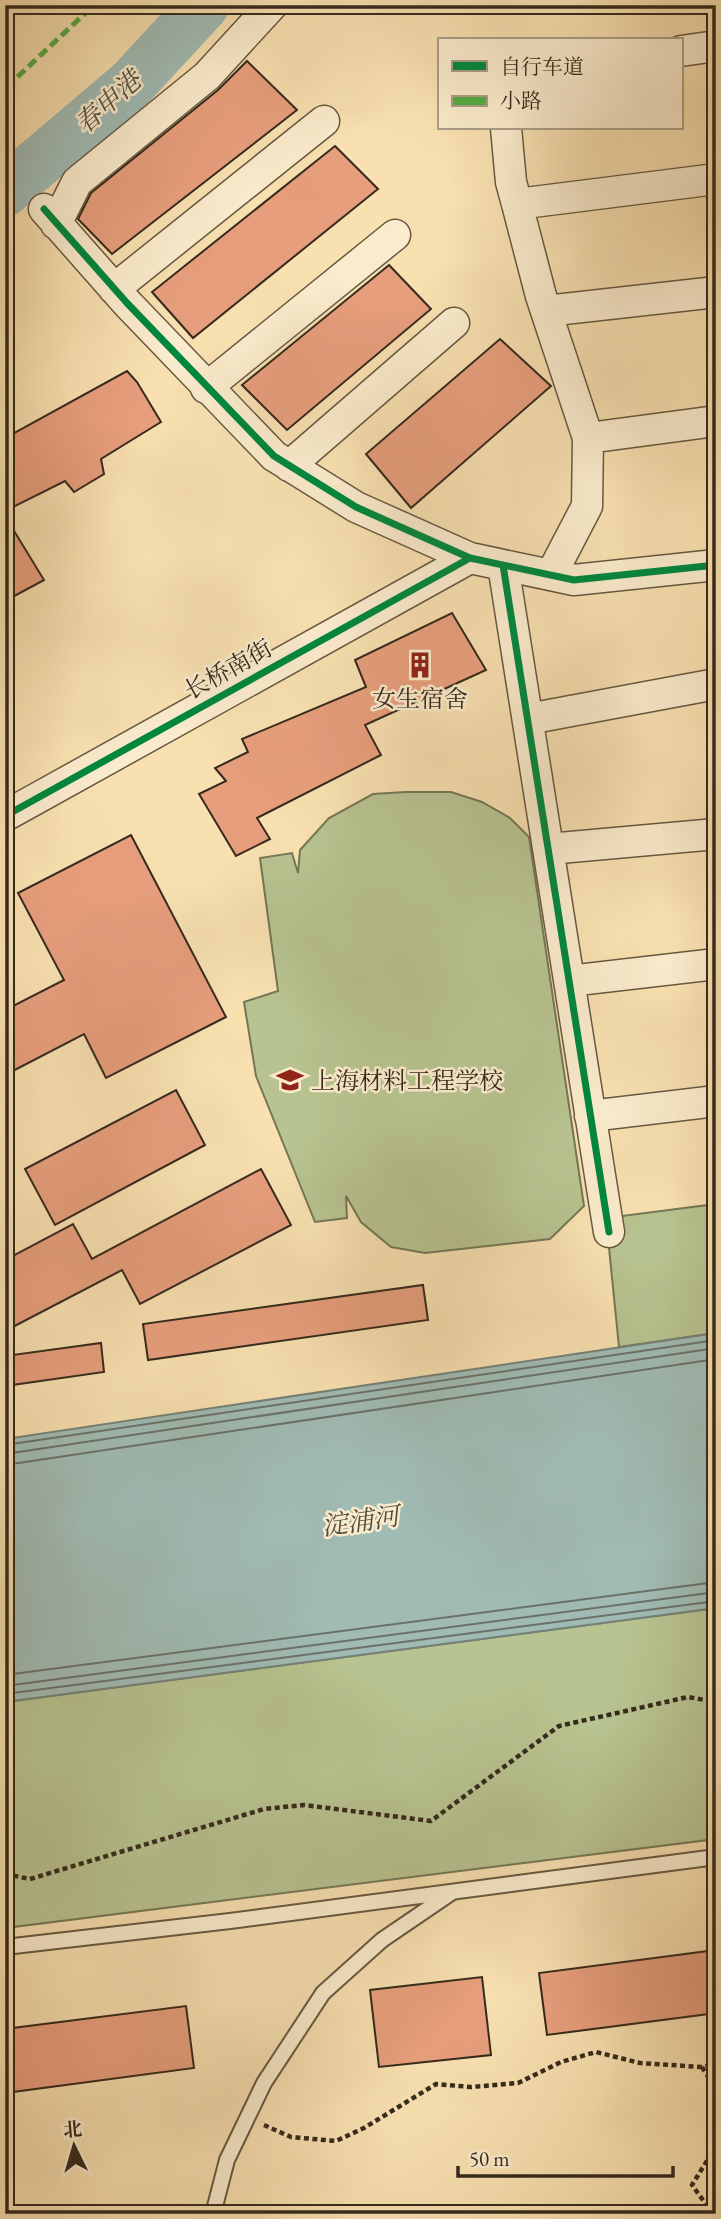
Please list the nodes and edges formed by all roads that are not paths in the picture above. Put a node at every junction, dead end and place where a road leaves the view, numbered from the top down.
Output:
1 (272, 5) edge
2 (716, 46) edge
3 (682, 51) edge
4 (324, 121) dead end
5 (506, 130) edge
6 (716, 179) edge
7 (517, 204) junction
8 (395, 235) dead end
9 (114, 289) junction
10 (716, 292) edge
11 (546, 311) junction
12 (454, 323) dead end
13 (206, 388) junction
14 (716, 421) edge
15 (589, 438) junction
16 (289, 466) junction
17 (470, 558) junction
18 (503, 565) junction
19 (714, 572) edge
20 (551, 575) junction
21 (716, 684) edge
22 (528, 719) junction
23 (5, 816) edge
24 (716, 834) edge
25 (548, 849) junction
26 (716, 964) edge
27 (569, 981) junction
28 (716, 1101) edge
29 (590, 1115) junction
30 (609, 1232) dead end
31 (716, 1857) edge
32 (454, 1891) junction
33 (5, 1947) edge
34 (213, 2214) edge

1 - 9 street
2 - 3 street
4 - 9 street
5 - 7 street
6 - 7 street
7 - 11 street
8 - 13 street
9 - 13 street
10 - 11 street
11 - 15 street
12 - 16 street
13 - 16 street
14 - 15 street
15 - 20 street
16 - 17 street
17 - 18 street
17 - 23 street, 长桥南街
18 - 20 street
18 - 22 street
19 - 20 street
21 - 22 street
22 - 25 street
24 - 25 street
25 - 27 street
26 - 27 street
27 - 29 street
28 - 29 street
29 - 30 street
31 - 32 lane
32 - 33 lane
32 - 34 lane

